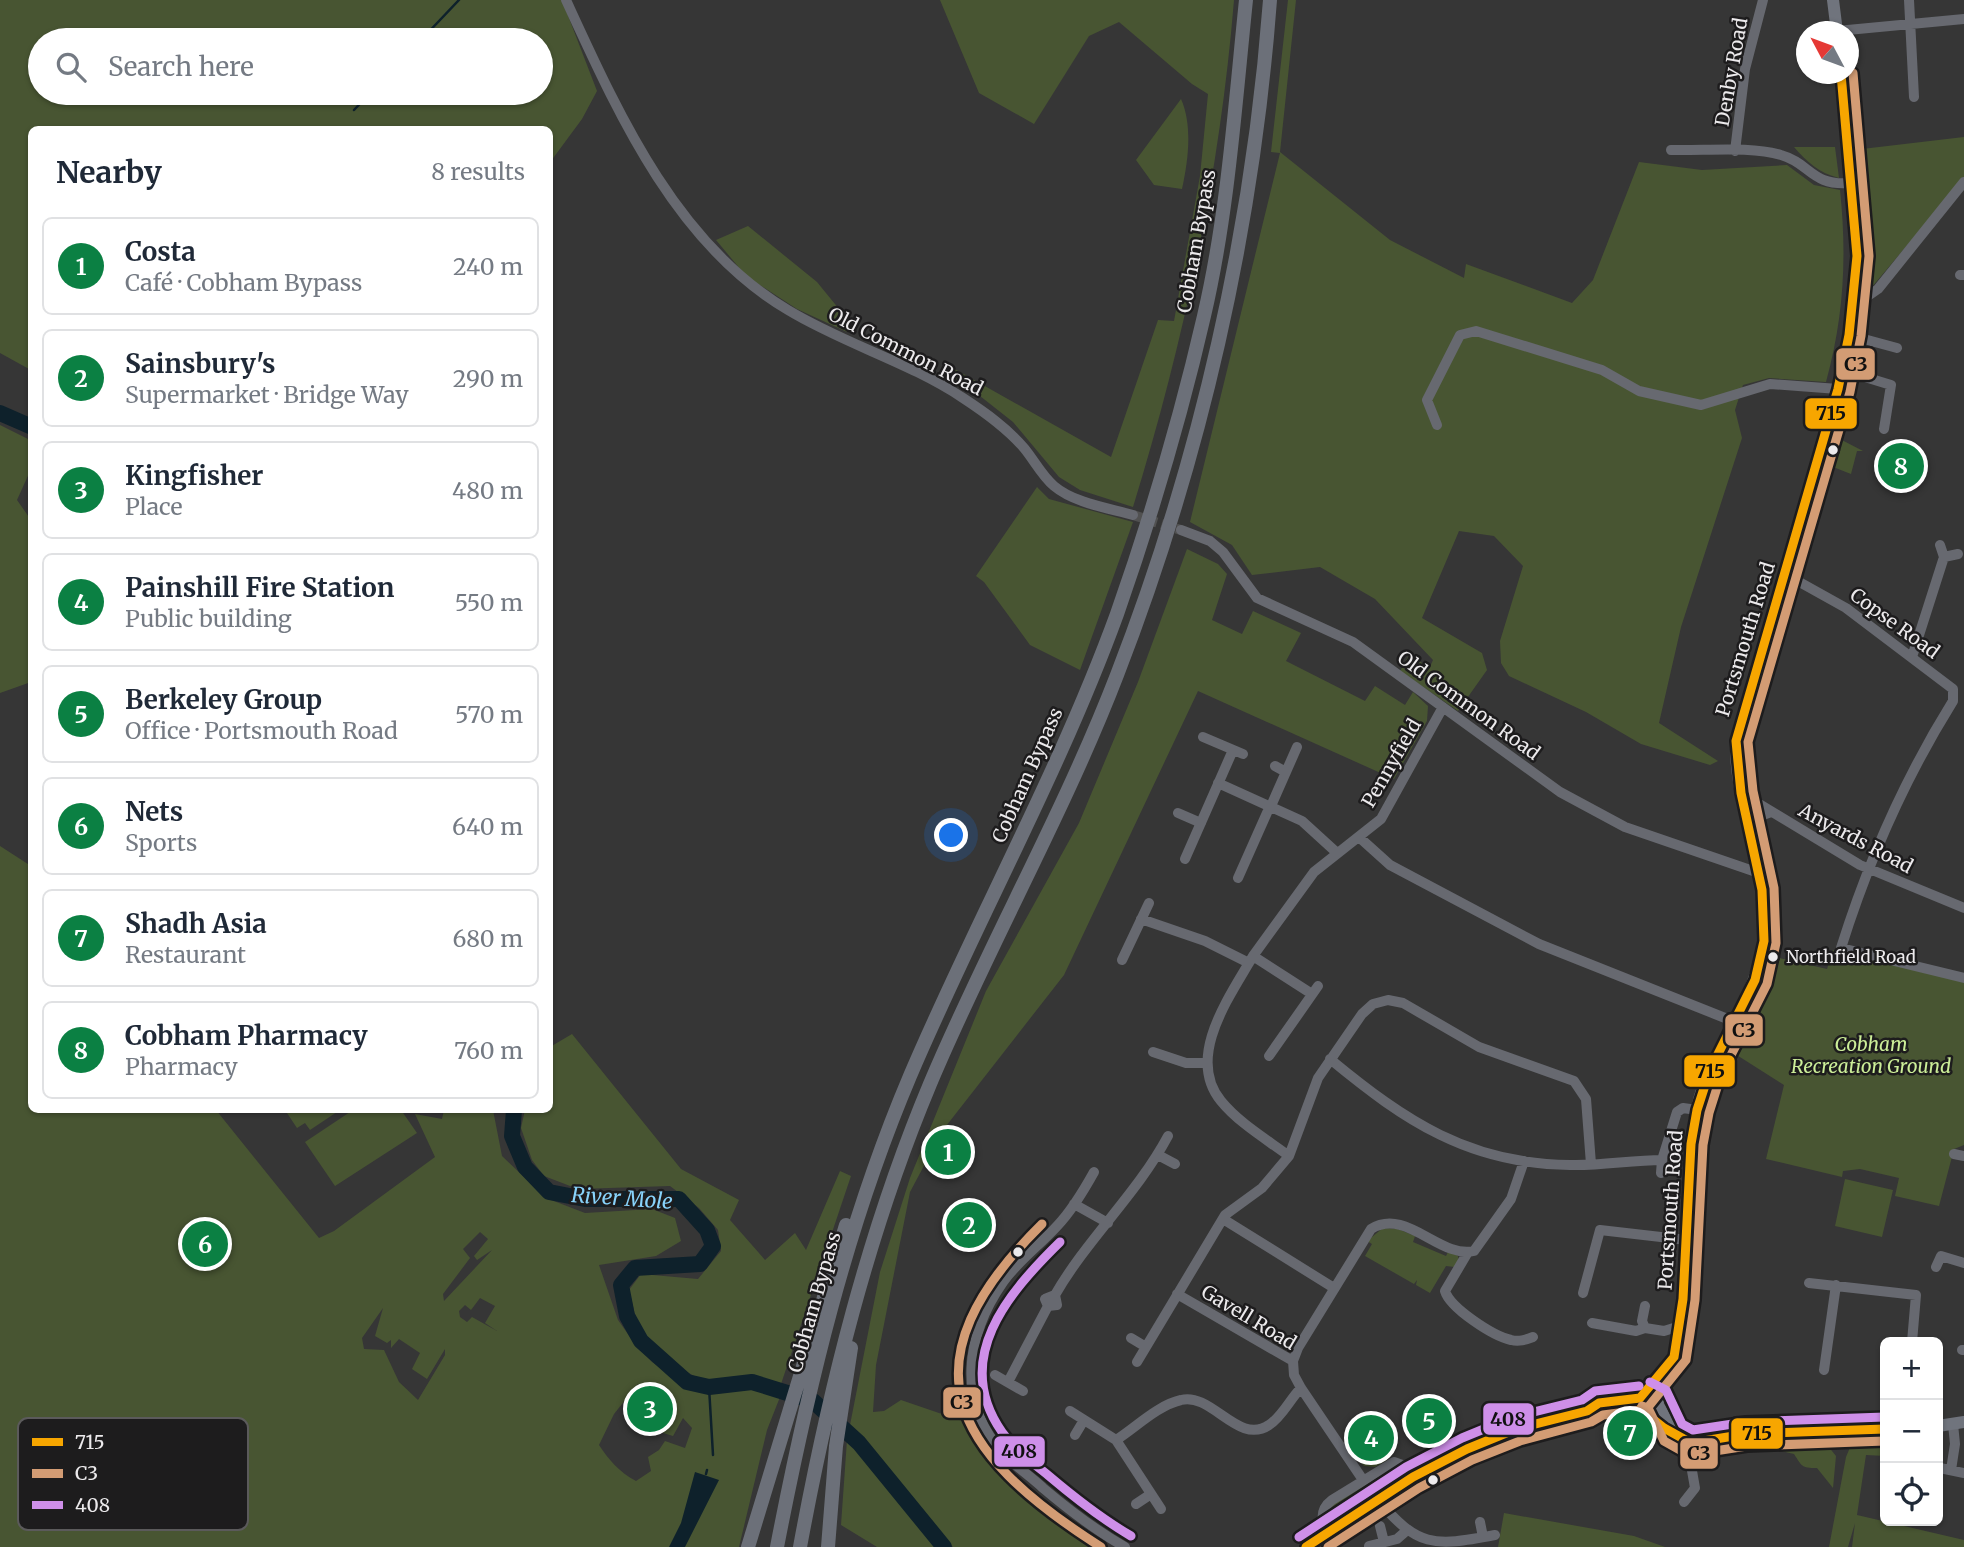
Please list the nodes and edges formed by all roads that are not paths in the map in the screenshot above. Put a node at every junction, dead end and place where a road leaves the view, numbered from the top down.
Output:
1 (566, 0) edge
2 (1246, 0) edge
3 (1270, 0) edge
4 (1763, 0) edge
5 (1833, 0) edge
6 (1909, 0) edge
7 (1964, 19) edge
8 (1836, 21) edge
9 (1910, 23) junction
10 (1859, 29) edge
11 (1842, 84) edge
12 (1914, 97) dead end
13 (1671, 150) dead end
14 (1735, 151) junction
15 (1964, 182) edge
16 (1850, 183) junction
17 (1854, 300) junction
18 (1849, 335) junction
19 (1897, 348) dead end
20 (1842, 370) junction
21 (1838, 389) junction
22 (1437, 425) dead end
23 (1884, 429) dead end
24 (1133, 515) tunnel mouth
25 (1181, 530) tunnel mouth
26 (1940, 545) dead end
27 (1958, 554) dead end
28 (1944, 557) junction
29 (1785, 574) junction
30 (1912, 657) junction
31 (1959, 691) edge
32 (1443, 707) junction
33 (1203, 737) dead end
34 (1297, 747) dead end
35 (1233, 750) junction
36 (1243, 754) dead end
37 (1275, 766) dead end
38 (1286, 772) junction
39 (1218, 783) junction
40 (1741, 793) junction
41 (1270, 806) junction
42 (1771, 812) junction
43 (1178, 813) dead end
44 (1747, 821) junction
45 (1200, 823) junction
46 (1360, 838) junction
47 (1336, 852) junction
48 (1185, 859) dead end
49 (1868, 869) junction
50 (1759, 873) junction
51 (1238, 878) dead end
52 (1149, 903) dead end
53 (1964, 908) edge
54 (1141, 919) junction
55 (1122, 960) dead end
56 (1251, 960) junction
57 (1964, 978) edge
58 (1735, 1022) junction
59 (1153, 1052) dead end
60 (1269, 1056) dead end
61 (1330, 1059) junction
62 (1207, 1063) junction
63 (1697, 1110) junction
64 (1168, 1136) dead end
65 (1158, 1155) junction
66 (1289, 1156) junction
67 (1662, 1160) junction
68 (1524, 1161) junction
69 (1175, 1164) dead end
70 (1591, 1164) junction
71 (1094, 1172) dead end
72 (1661, 1173) dead end
73 (1074, 1203) junction
74 (1223, 1219) junction
75 (1108, 1223) junction
76 (1687, 1240) junction
77 (1468, 1252) junction
78 (1936, 1267) dead end
79 (1963, 1268) edge
80 (1809, 1283) dead end
81 (1836, 1285) junction
82 (1334, 1289) junction
83 (1583, 1293) dead end
84 (1177, 1294) junction
85 (1645, 1306) dead end
86 (1592, 1323) dead end
87 (1680, 1326) junction
88 (1645, 1328) junction
89 (1664, 1331) junction
90 (1533, 1337) dead end
91 (1912, 1337) edge
92 (1131, 1338) dead end
93 (1146, 1347) junction
94 (1675, 1351) junction
95 (812, 1355) junction
96 (1293, 1361) junction
97 (1137, 1362) dead end
98 (843, 1369) junction
99 (1824, 1370) dead end
100 (995, 1375) dead end
101 (1008, 1382) junction
102 (1301, 1388) junction
103 (1023, 1391) dead end
104 (1643, 1403) junction
105 (1658, 1403) junction
106 (1070, 1411) dead end
107 (1084, 1420) junction
108 (1958, 1423) edge
109 (1880, 1429) edge
110 (1673, 1433) junction
111 (1075, 1435) dead end
112 (1116, 1440) junction
113 (1687, 1442) junction
114 (1943, 1469) edge
115 (1951, 1470) junction
116 (1964, 1473) edge
117 (1413, 1477) junction
118 (1363, 1480) junction
119 (1151, 1494) junction
120 (1377, 1499) junction
121 (1684, 1502) dead end
122 (1136, 1504) dead end
123 (1161, 1509) dead end
124 (1480, 1522) dead end
125 (1380, 1526) dead end
126 (1405, 1532) junction
127 (1327, 1533) junction
128 (1384, 1542) junction
129 (1369, 1546) edge
130 (748, 1547) edge
131 (777, 1547) edge
132 (800, 1547) edge
133 (828, 1547) edge
134 (1125, 1547) edge
135 (1306, 1547) edge

1 - 24 street, Old Common Road
2 - 95 highway, Cobham Bypass
3 - 98 highway, Cobham Bypass
4 - 14 street, Denby Road
5 - 8 main road
6 - 9 street
7 - 9 street
9 - 10 street
9 - 12 street
11 - 16 main road, Portsmouth Road
13 - 14 street
14 - 16 street
15 - 17 street
16 - 17 main road, Portsmouth Road
17 - 18 main road, Portsmouth Road
18 - 19 street
18 - 20 main road, Portsmouth Road
20 - 21 main road, Portsmouth Road
20 - 23 street
21 - 22 street
21 - 29 main road, Portsmouth Road
25 - 32 street, Old Common Road
26 - 28 street
27 - 28 street
28 - 30 street
29 - 30 street, Copse Road
29 - 40 main road, Portsmouth Road
30 - 31 street, Copse Road
31 - 49 street, Copse Road
32 - 46 street, Pennyfield
32 - 50 street, Old Common Road
33 - 35 street
34 - 38 street
35 - 36 street
35 - 39 street
37 - 38 street
38 - 41 street
39 - 41 street
39 - 45 street
40 - 42 street, Anyards Road
40 - 44 main road, Portsmouth Road
41 - 47 street
41 - 51 street
42 - 44 street, Anyards Road
42 - 49 street, Anyards Road
43 - 45 street
44 - 50 main road, Portsmouth Road
45 - 48 street
46 - 47 street, Pennyfield
46 - 58 street
47 - 56 street, Pennyfield
49 - 53 street, Anyards Road
49 - 57 street, Copse Road
50 - 58 main road, Portsmouth Road
52 - 54 street
54 - 55 street
54 - 56 street
56 - 60 street
56 - 62 street, Pennyfield
58 - 63 main road, Portsmouth Road
59 - 62 street
61 - 66 street
61 - 68 street
61 - 70 street
62 - 66 street
63 - 67 street
63 - 76 main road, Portsmouth Road
64 - 65 street
65 - 69 street
65 - 75 street
66 - 74 street
67 - 70 street
67 - 72 street
68 - 70 street
68 - 77 street
71 - 73 street
73 - 75 street
73 - 134 street
74 - 82 street
74 - 84 street
75 - 101 street
76 - 83 street
76 - 87 main road, Portsmouth Road
77 - 82 street
77 - 90 street
78 - 79 street
80 - 81 street
81 - 91 street
81 - 99 street
82 - 96 street
84 - 93 street
84 - 96 street, Gavell Road
85 - 88 street
86 - 88 street
87 - 89 street
87 - 94 main road, Portsmouth Road
88 - 89 street
89 - 94 street
92 - 93 street
93 - 97 street
94 - 104 main road, Portsmouth Road
94 - 105 main road, Portsmouth Road
95 - 130 highway
95 - 131 highway, Cobham Bypass
96 - 102 street, Gavell Road
98 - 132 highway, Cobham Bypass
98 - 133 highway
100 - 101 street
101 - 103 street
102 - 112 street
102 - 118 street, Gavell Road
104 - 105 main road
104 - 110 main road
104 - 117 main road
105 - 110 main road
106 - 107 street
107 - 111 street
107 - 112 street
108 - 115 street
109 - 113 main road
110 - 113 main road
112 - 119 street
113 - 121 street
114 - 115 street
115 - 116 street
117 - 118 street
117 - 120 main road
118 - 127 street
119 - 122 street
119 - 123 street
120 - 126 street
120 - 127 main road
124 - 126 street
125 - 128 street
126 - 128 street
127 - 135 main road
128 - 129 street

